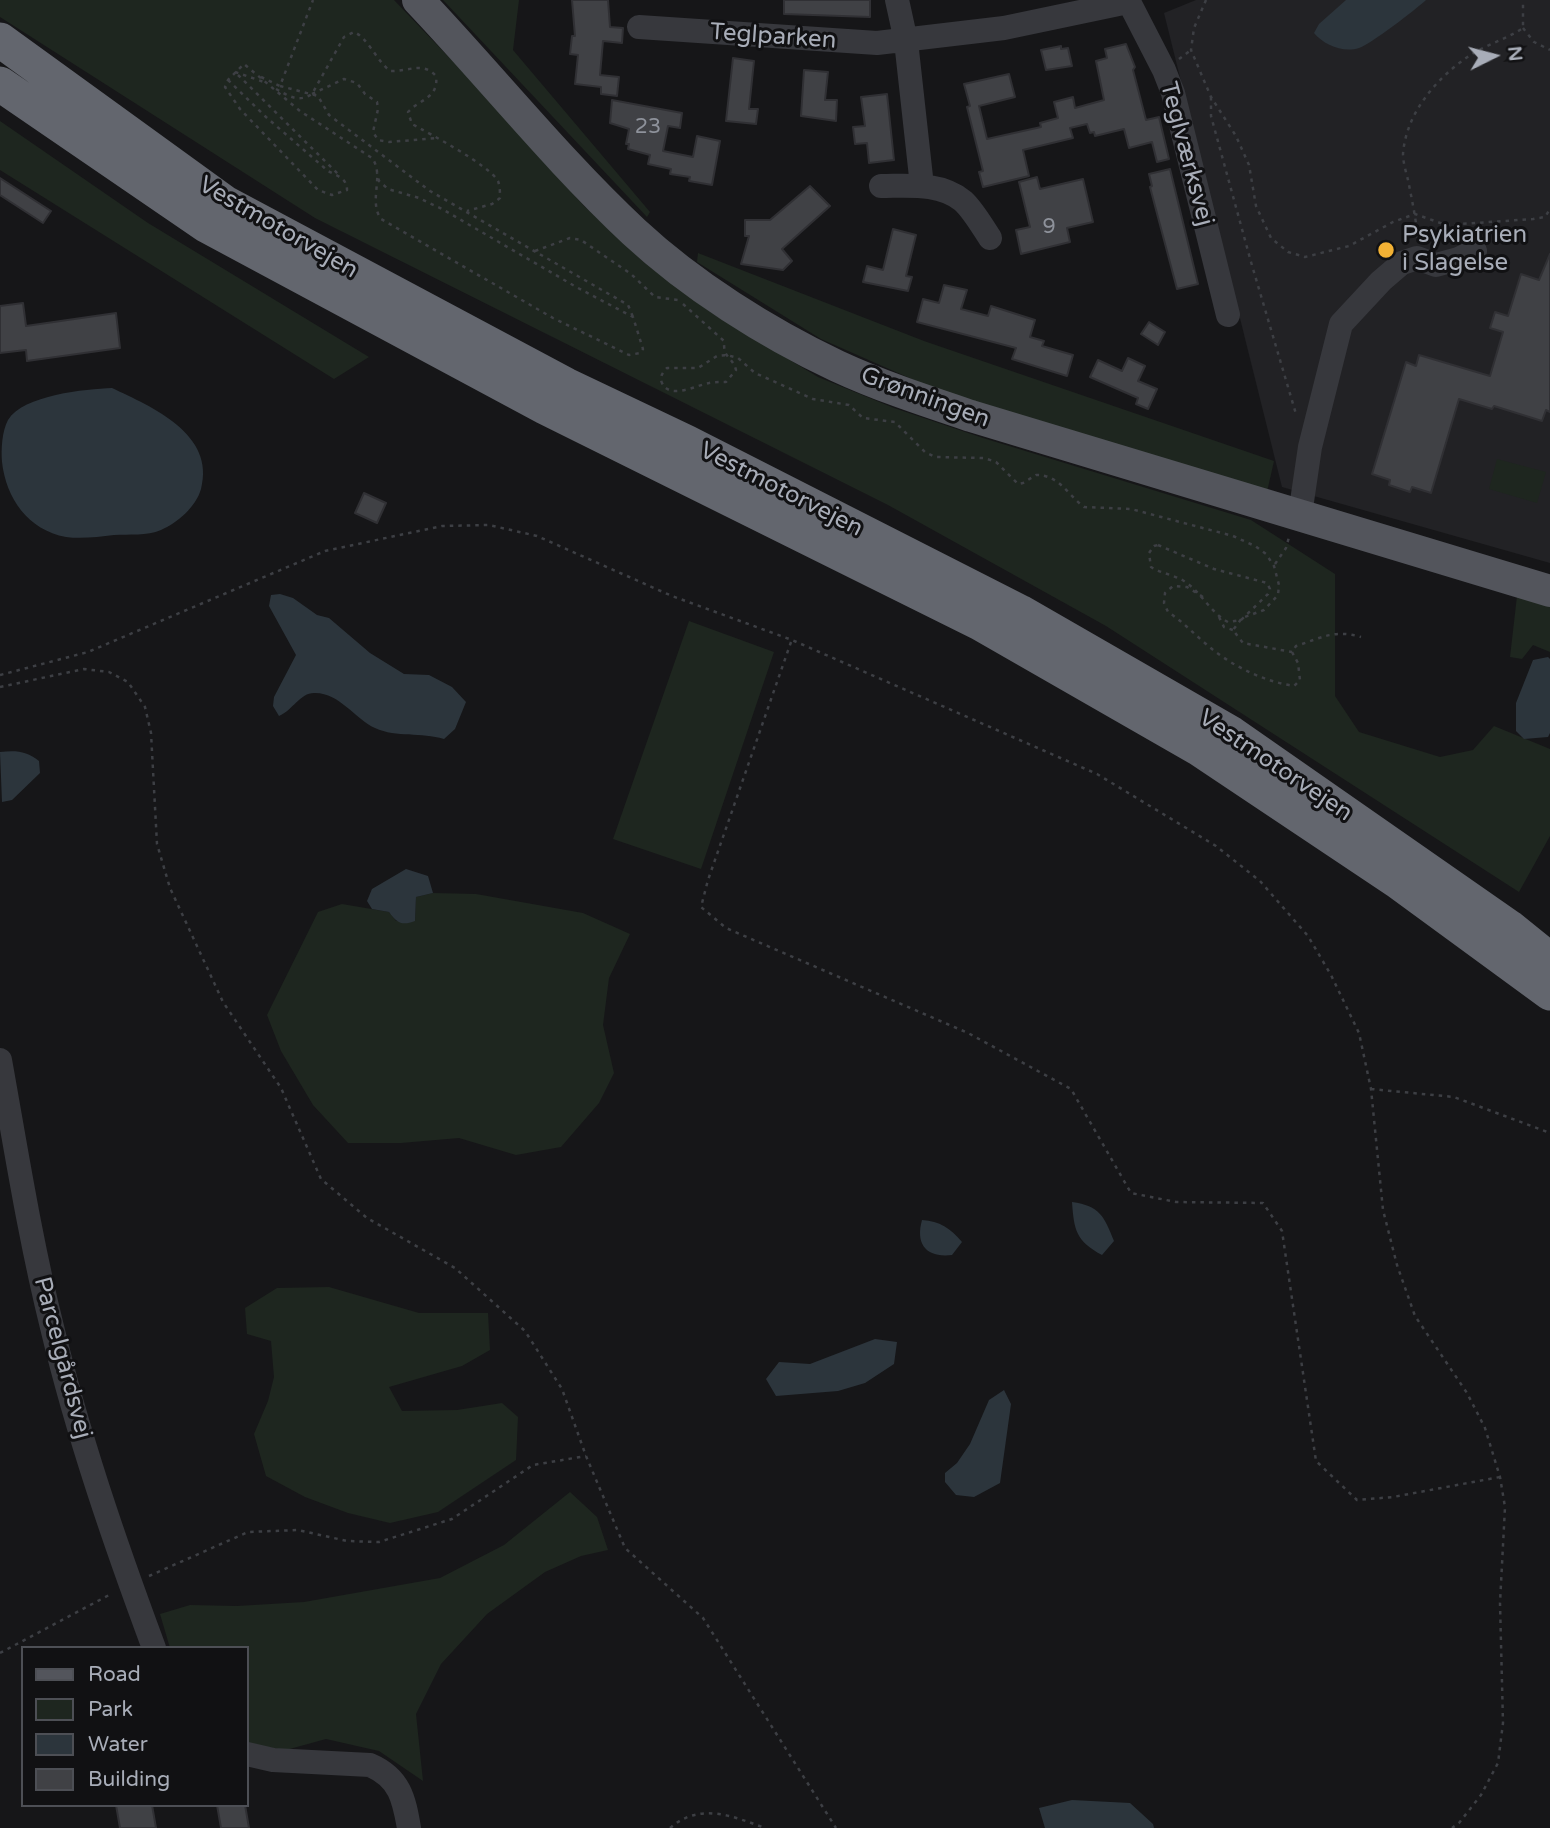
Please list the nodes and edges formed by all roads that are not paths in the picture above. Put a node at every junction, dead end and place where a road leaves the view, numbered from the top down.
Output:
1 (418, 0) edge
2 (897, 0) edge
3 (1128, 1) edge
4 (639, 27) dead end
5 (0, 40) edge
6 (906, 41) junction
7 (0, 84) edge
8 (881, 186) dead end
9 (922, 186) junction
10 (990, 238) dead end
11 (1475, 251) dead end
12 (1228, 315) dead end
13 (1300, 515) junction
14 (1550, 591) edge
15 (1509, 928) junction
16 (1550, 942) edge
17 (1550, 960) edge
18 (1550, 993) edge
19 (0, 1060) edge
20 (153, 1646) edge
21 (248, 1754) edge
22 (409, 1828) edge

1 - 13 main road, Grønningen
2 - 6 street
3 - 6 street, Teglparken
3 - 12 street, Teglværksvej
4 - 6 street, Teglparken
5 - 15 highway, Vestmotorvejen
6 - 9 street
7 - 18 highway, Vestmotorvejen
8 - 9 street
9 - 10 street
11 - 13 street
13 - 14 main road, Grønningen
15 - 16 highway
15 - 17 highway, Vestmotorvejen
19 - 20 street, Parcelgårdsvej
21 - 22 street

